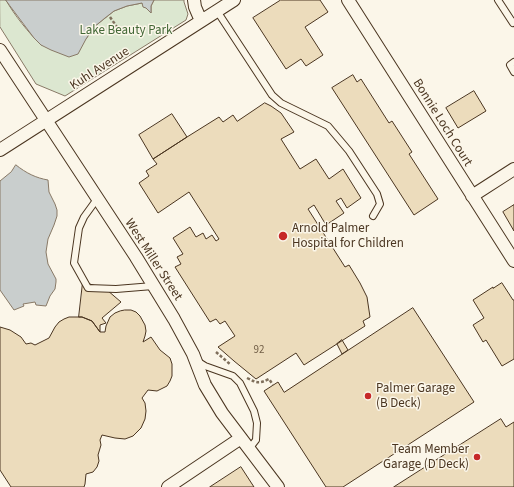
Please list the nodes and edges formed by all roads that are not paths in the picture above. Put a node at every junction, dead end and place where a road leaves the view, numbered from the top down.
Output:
1 (194, 0) edge
2 (234, 0) edge
3 (348, 0) edge
4 (498, 0) edge
5 (217, 11) junction
6 (201, 21) junction
7 (514, 22) edge
8 (0, 50) edge
9 (514, 62) edge
10 (514, 72) edge
11 (46, 120) junction
12 (0, 150) edge
13 (514, 169) edge
14 (472, 196) junction
15 (97, 199) junction
16 (373, 216) dead end
17 (514, 261) edge
18 (153, 286) junction
19 (195, 359) junction
20 (241, 438) junction
21 (249, 449) junction
22 (171, 486) edge
23 (278, 487) edge

1 - 6 street
2 - 5 street, Kuhl Avenue
3 - 14 street, Bonnie Loch Court
4 - 7 lane
5 - 6 street, Kuhl Avenue
5 - 16 lane
6 - 11 street, Kuhl Avenue
8 - 11 street, West Miller Street
9 - 10 lane
11 - 12 street, Kuhl Avenue
11 - 15 street, West Miller Street
13 - 14 street
14 - 17 street, Bonnie Loch Court
15 - 18 street, West Miller Street
15 - 18 lane
18 - 19 street, West Miller Street
19 - 20 street, West Miller Street
19 - 21 lane
20 - 21 street, West Miller Street
20 - 22 street
21 - 23 street, West Miller Street

